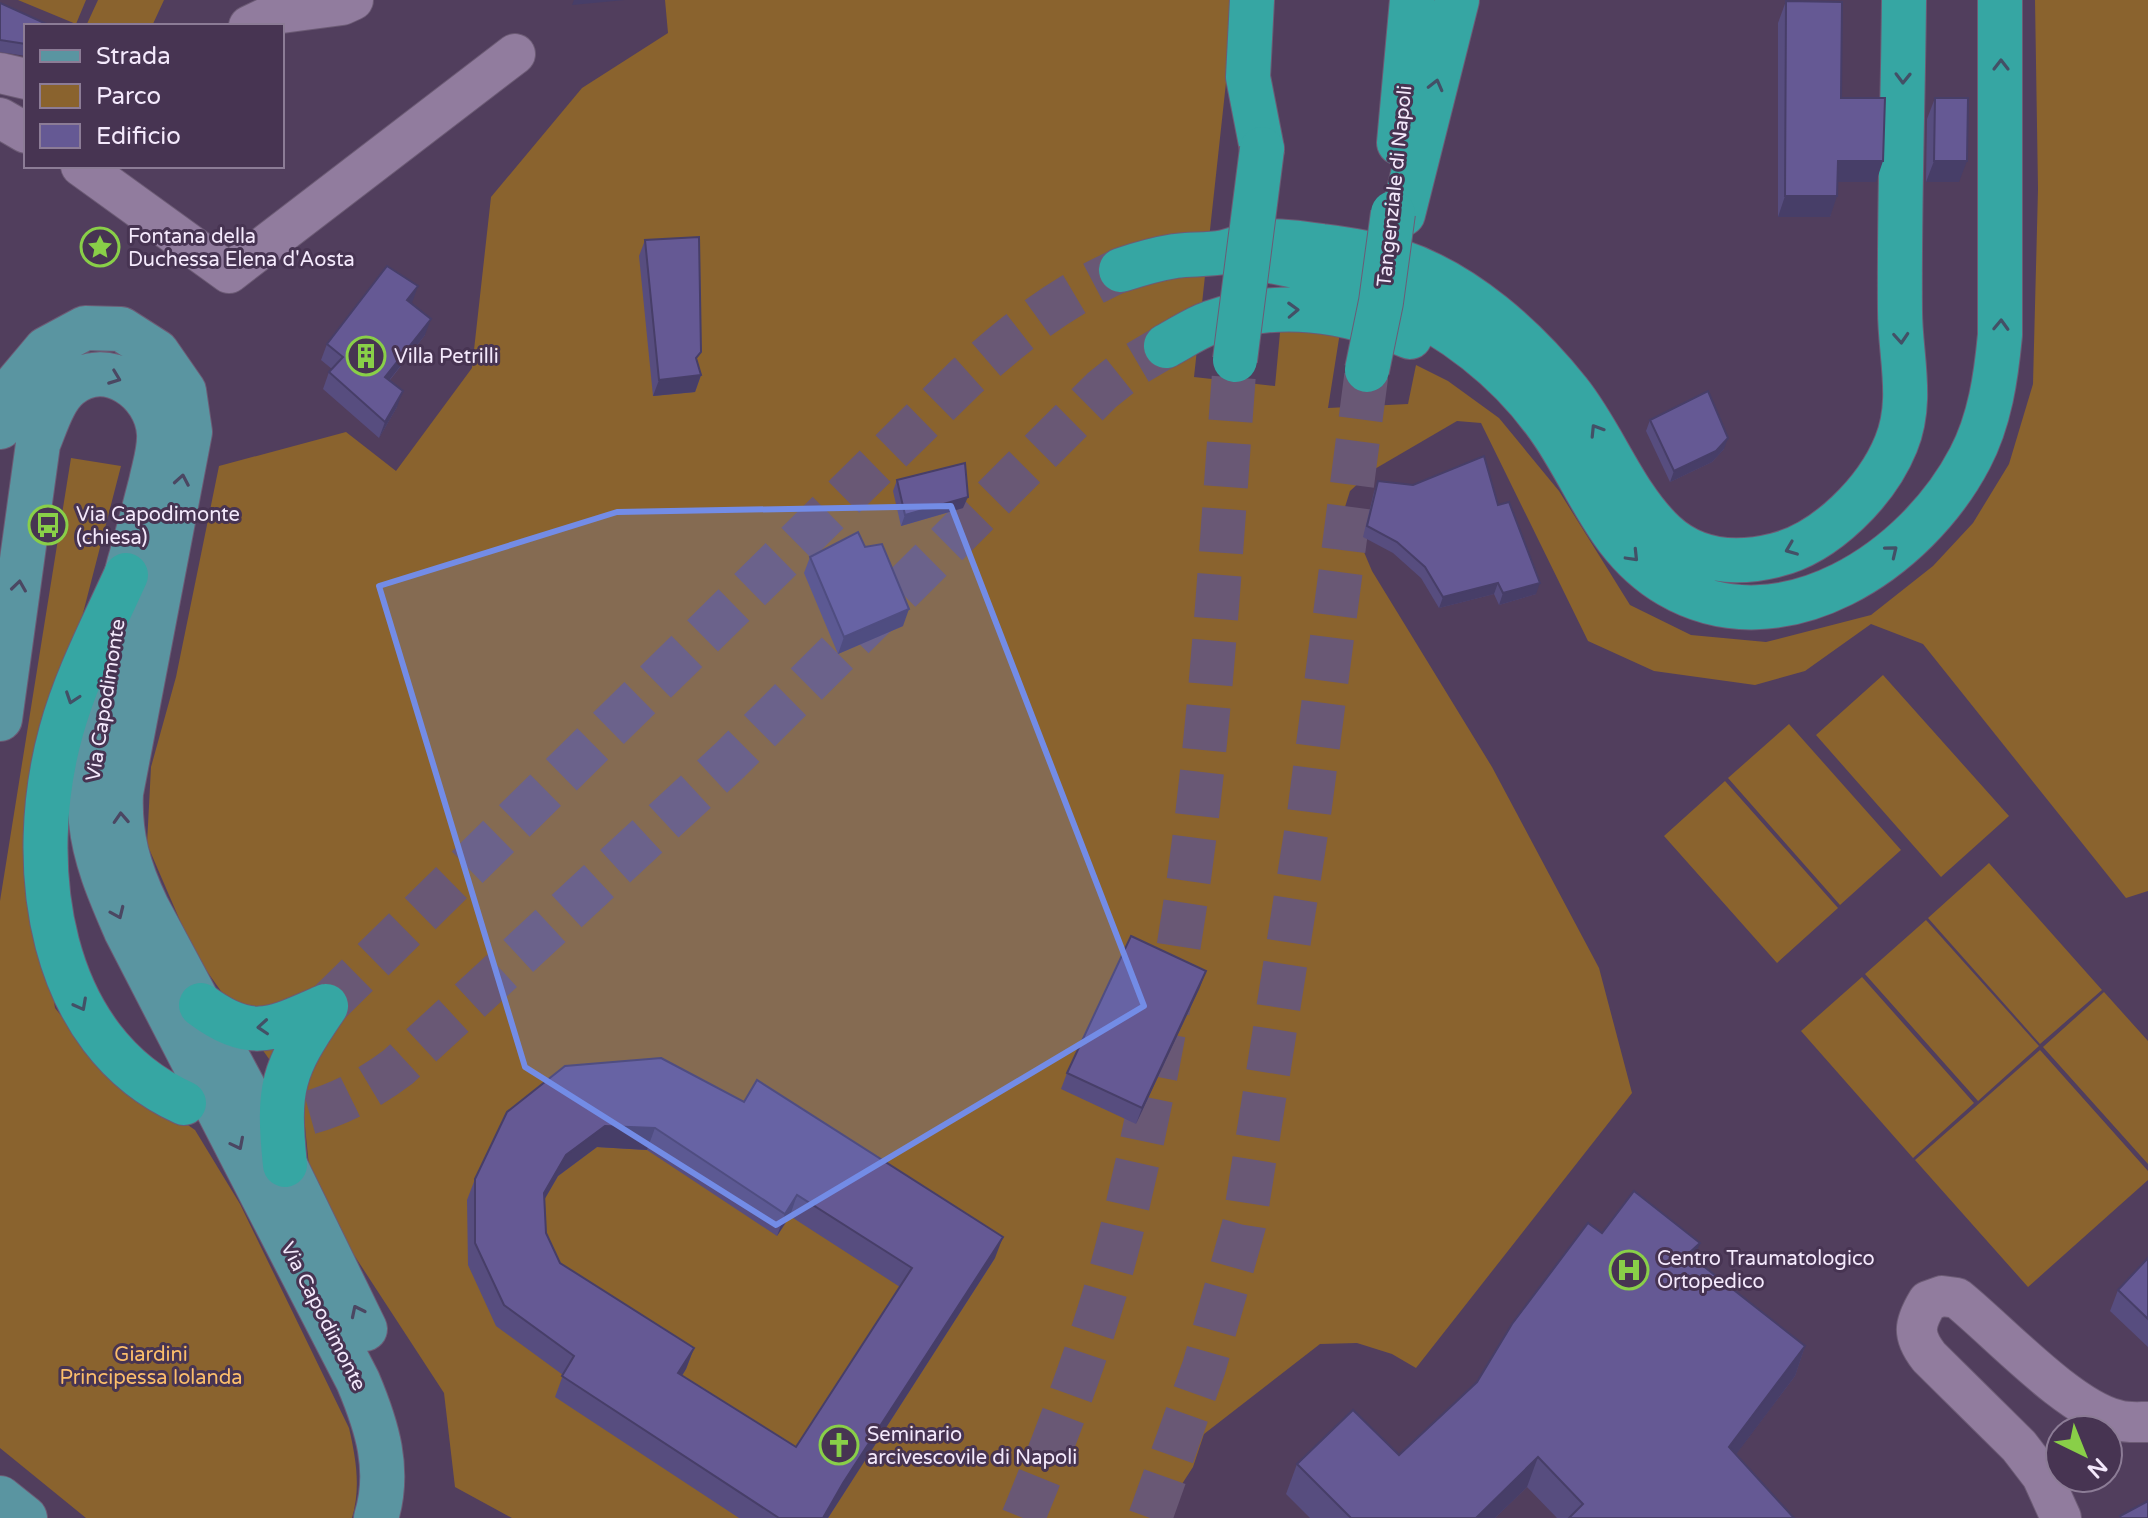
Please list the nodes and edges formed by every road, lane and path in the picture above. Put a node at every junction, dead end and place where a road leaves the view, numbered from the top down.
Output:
1 (353, 0) edge
2 (1252, 0) edge
3 (1282, 0) edge
4 (1412, 0) edge
5 (1457, 0) edge
6 (1904, 0) edge
7 (2000, 0) edge
8 (253, 24) edge
9 (515, 54) dead end
10 (0, 73) edge
11 (24, 79) edge
12 (0, 118) edge
13 (24, 132) edge
14 (1262, 149) junction
15 (84, 168) edge
16 (1398, 214) junction
17 (1224, 252) junction
18 (1121, 270) tunnel mouth
19 (1166, 346) tunnel mouth
20 (1235, 360) tunnel mouth
21 (1367, 370) tunnel mouth
22 (0, 427) edge
23 (1589, 492) junction
24 (126, 575) junction
25 (0, 719) edge
26 (201, 1005) junction
27 (184, 1103) dead end
28 (285, 1165) junction
29 (2148, 1422) edge
30 (0, 1498) edge
31 (25, 1518) edge
32 (376, 1518) edge
33 (408, 1518) edge
34 (2061, 1518) edge

1 - 8 street
2 - 14 highway
3 - 14 highway
4 - 16 highway, Tangenziale di Napoli
16 -> 5 highway
6 -> 17 highway
23 -> 7 highway
9 - 15 street
10 - 11 street
12 - 13 street
14 - 20 highway, bridge
16 - 21 highway, Tangenziale di Napoli, bridge
17 - 18 highway
17 - 23 highway
19 -> 23 highway
26 -> 22 main road, Via Capodimonte
25 -> 24 main road, Via Capodimonte
24 -> 27 highway
24 -> 32 main road, Via Capodimonte
26 - 28 main road, Via Capodimonte
28 -> 26 highway
33 -> 28 main road, Via Capodimonte
29 - 34 street
30 - 31 main road

